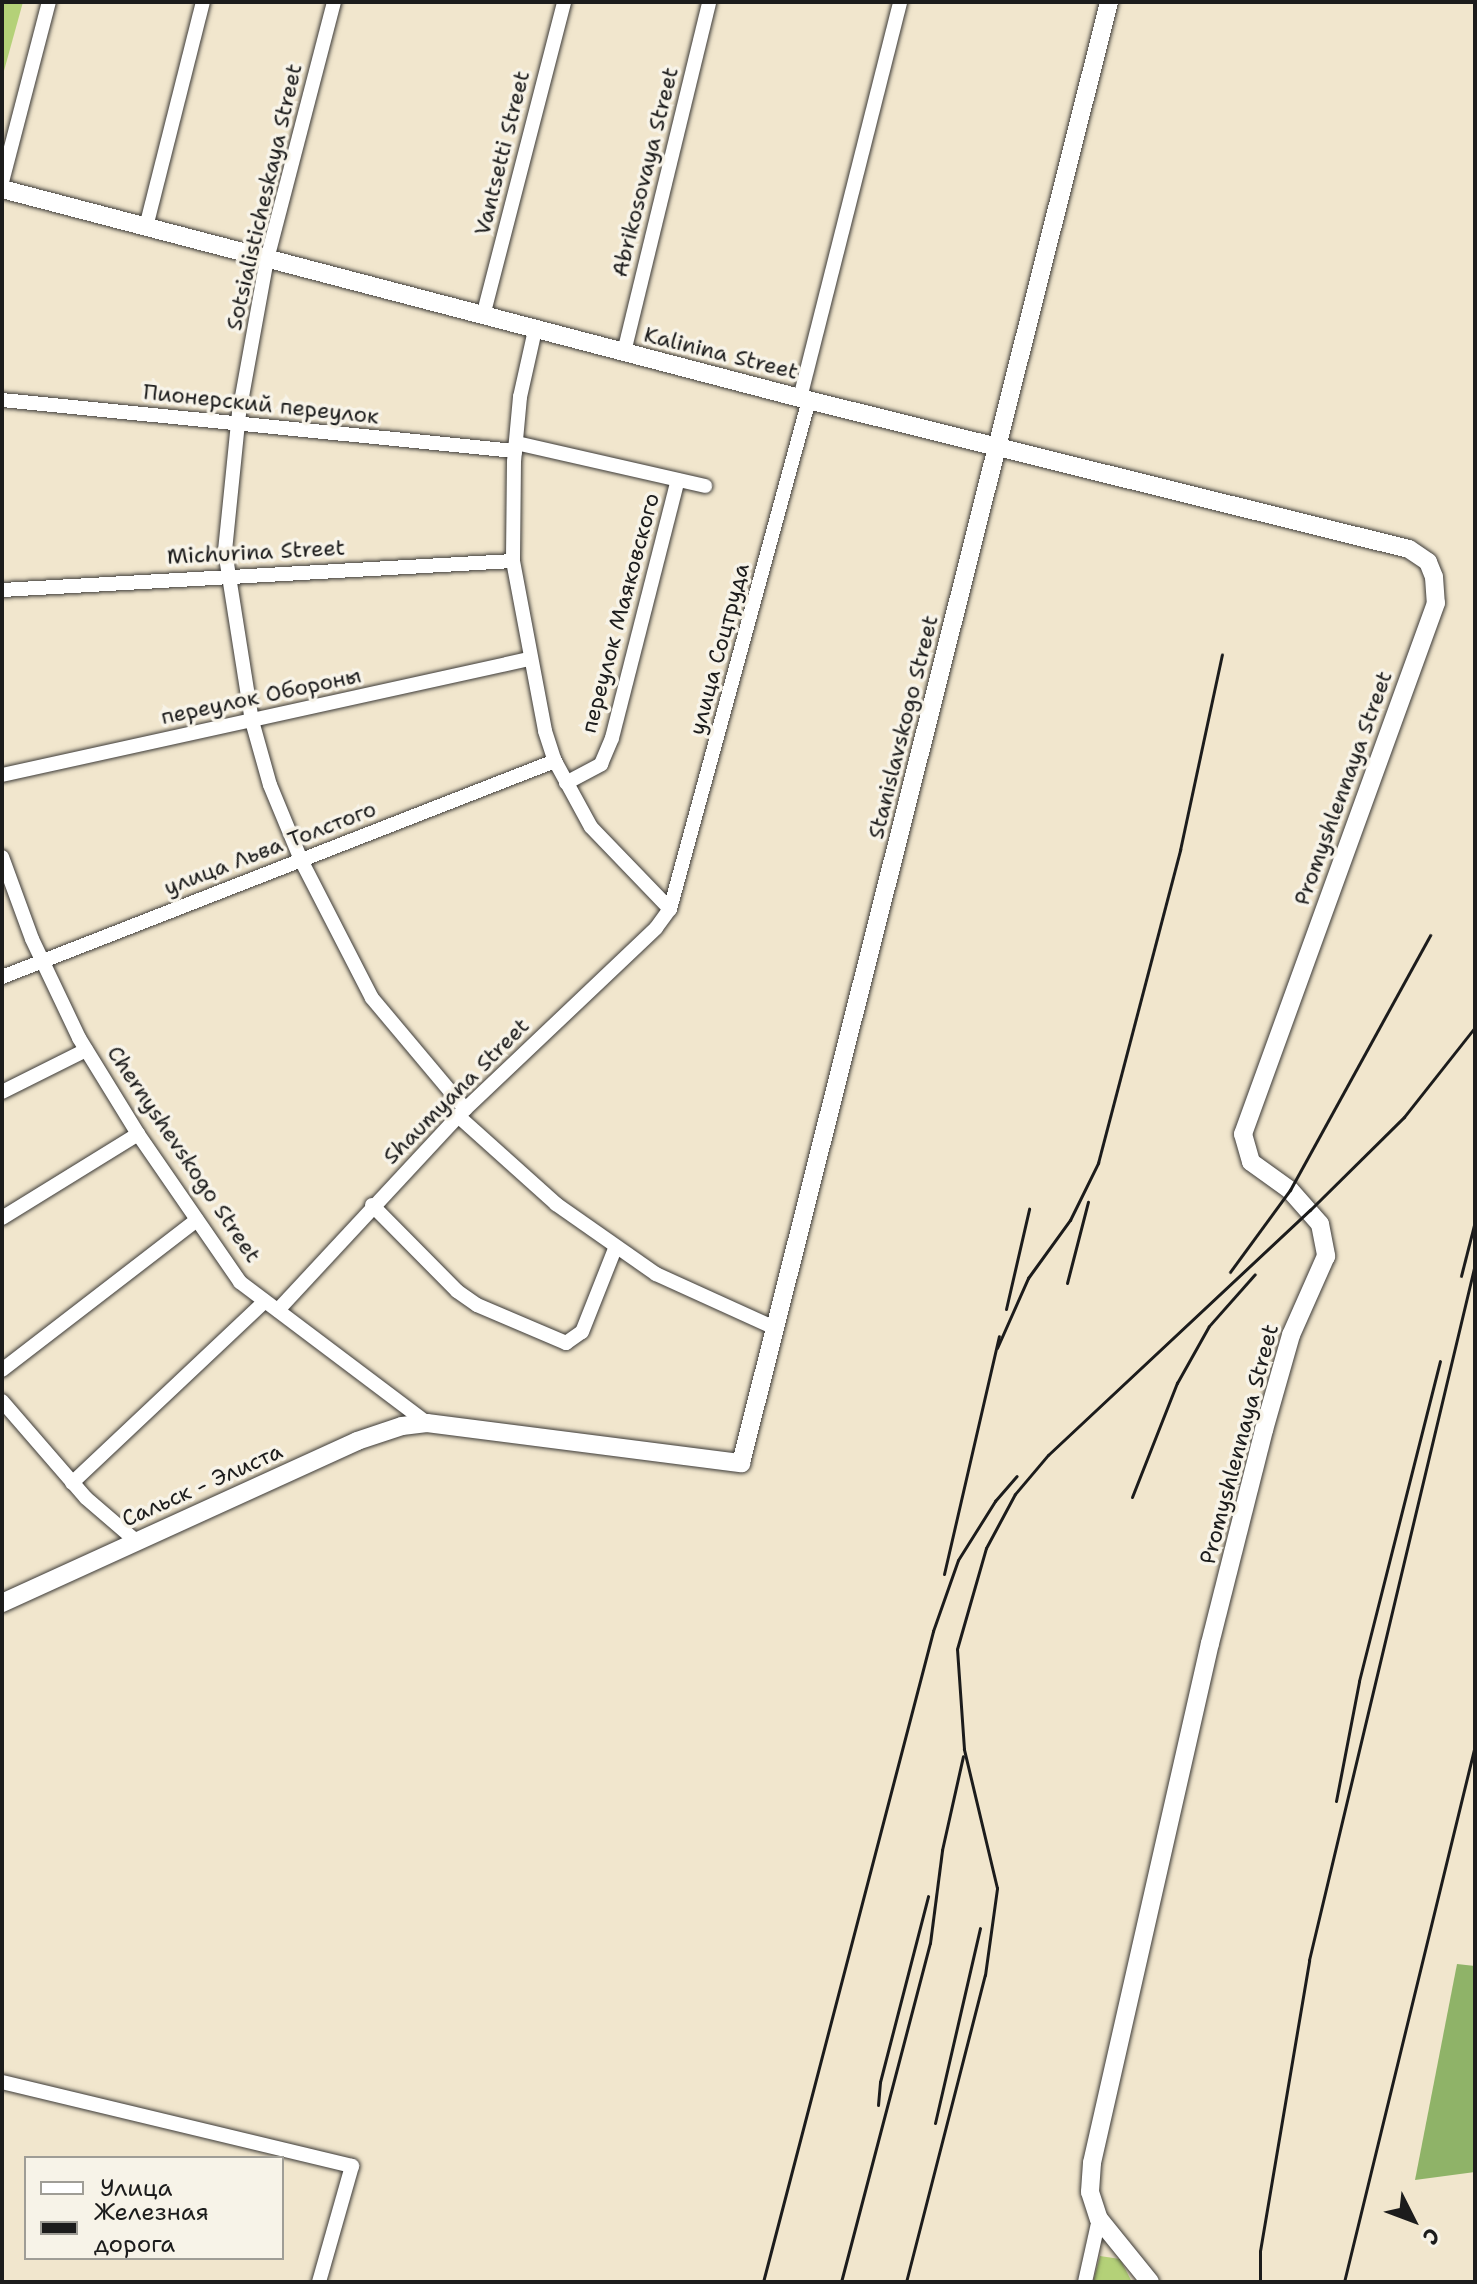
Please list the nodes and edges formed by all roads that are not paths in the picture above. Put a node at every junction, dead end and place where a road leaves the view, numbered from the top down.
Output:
1 (49, 2) edge
2 (203, 2) edge
3 (334, 2) edge
4 (564, 2) edge
5 (709, 2) edge
6 (900, 2) edge
7 (1109, 2) edge
8 (2, 182) edge
9 (2, 189) edge
10 (146, 227) junction
11 (267, 259) junction
12 (483, 316) junction
13 (535, 330) junction
14 (624, 352) junction
15 (804, 399) junction
16 (2, 400) edge
17 (238, 423) junction
18 (1000, 445) junction
19 (516, 447) junction
20 (678, 480) junction
21 (705, 486) dead end
22 (513, 561) junction
23 (1428, 562) joint
24 (228, 575) junction
25 (2, 590) edge
26 (529, 659) junction
27 (252, 721) junction
28 (555, 761) junction
29 (2, 775) edge
30 (566, 783) junction
31 (301, 860) junction
32 (3, 863) edge
33 (670, 909) junction
34 (42, 961) junction
35 (2, 977) edge
36 (86, 1050) junction
37 (2, 1092) edge
38 (462, 1112) junction
39 (138, 1134) junction
40 (372, 1205) junction
41 (2, 1218) edge
42 (197, 1220) junction
43 (616, 1246) junction
44 (272, 1305) junction
45 (773, 1327) junction
46 (2, 1370) edge
47 (2, 1401) edge
48 (427, 1423) junction
49 (741, 1463) joint
50 (72, 1483) junction
51 (136, 1541) junction
52 (2, 1603) edge
53 (2, 2082) edge
54 (1099, 2219) junction
55 (319, 2282) edge
56 (1085, 2282) edge
57 (1150, 2282) edge

1 - 8 street
2 - 10 street
3 - 11 street, Sotsialisticheskaya Street
4 - 12 street, Vantsetti Street
5 - 14 street, Abrikosovaya Street
6 - 15 street, улица Соцтруда
7 - 18 main road, Stanislavskogo Street
9 - 10 main road, Kalinina Street
10 - 11 main road, Kalinina Street
11 - 12 main road, Kalinina Street
11 - 17 street, Sotsialisticheskaya Street
12 - 13 main road, Kalinina Street
13 - 14 main road, Kalinina Street
13 - 19 street
14 - 15 main road, Kalinina Street
15 - 18 main road, Kalinina Street
15 - 33 street, улица Соцтруда
16 - 17 street, Пионерский переулок
17 - 19 street, Пионерский переулок
17 - 24 street, Sotsialisticheskaya Street
18 - 23 main road, Kalinina Street
18 - 45 main road, Stanislavskogo Street
19 - 20 street, переулок Маяковского
19 - 22 street
20 - 21 street, переулок Маяковского
20 - 30 street, переулок Маяковского
22 - 24 street, Michurina Street
22 - 26 street
23 - 54 main road, Promyshlennaya Street
24 - 25 street, Michurina Street
24 - 27 street, Sotsialisticheskaya Street
26 - 27 street, переулок Обороны
26 - 28 street
27 - 29 street, переулок Обороны
27 - 31 street, Sotsialisticheskaya Street
28 - 30 street
28 - 31 street, улица Льва Толстого
30 - 33 street
31 - 34 street, улица Льва Толстого
31 - 38 street, Sotsialisticheskaya Street
32 - 34 street, Chernyshevskogo Street
33 - 38 street, Shaumyana Street
34 - 35 street, улица Льва Толстого
34 - 36 street, Chernyshevskogo Street
36 - 37 street
36 - 39 street, Chernyshevskogo Street
38 - 40 street, Shaumyana Street
38 - 43 street, Sotsialisticheskaya Street
39 - 41 street
39 - 42 street, Chernyshevskogo Street
40 - 43 street
40 - 44 street, Shaumyana Street
42 - 44 street, Chernyshevskogo Street
42 - 46 street
43 - 45 street, Sotsialisticheskaya Street
44 - 48 street, Chernyshevskogo Street
44 - 50 street, Shaumyana Street
45 - 49 main road, Stanislavskogo Street
47 - 50 street
48 - 49 main road, Chernyshevskogo Street
48 - 51 main road, Сальск - Элиста
50 - 51 street
51 - 52 main road, Сальск - Элиста
53 - 55 street
54 - 56 street
54 - 57 main road, Promyshlennaya Street

